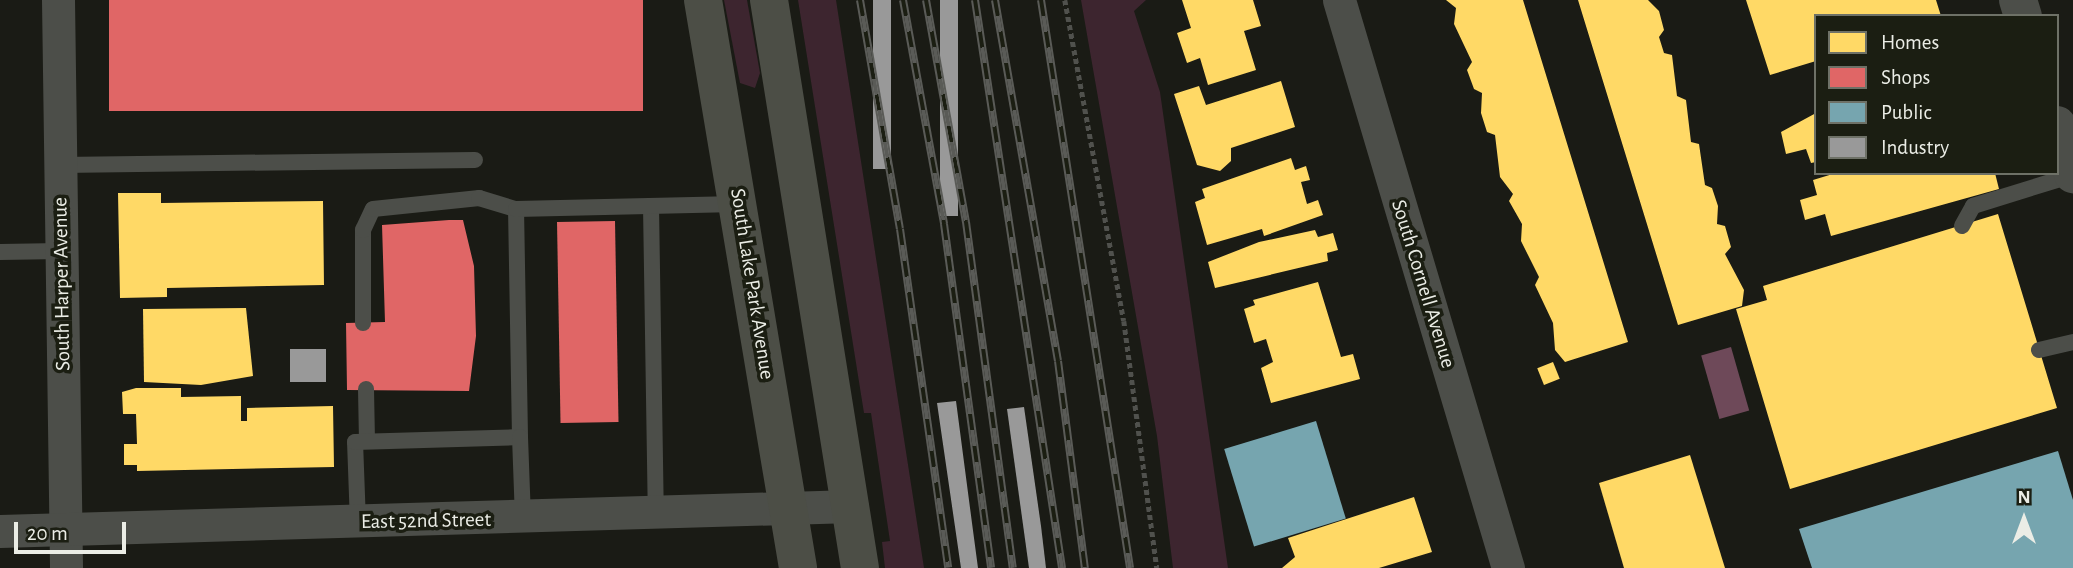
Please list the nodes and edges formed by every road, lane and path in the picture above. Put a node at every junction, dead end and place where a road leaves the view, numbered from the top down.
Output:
1 (58, 0) edge
2 (704, 0) edge
3 (769, 0) edge
4 (1065, 0) edge
5 (1339, 0) edge
6 (2059, 131) edge
7 (475, 160) dead end
8 (60, 165) junction
9 (2073, 175) edge
10 (739, 204) junction
11 (651, 206) junction
12 (516, 209) junction
13 (1962, 226) dead end
14 (61, 251) junction
15 (0, 252) edge
16 (363, 323) dead end
17 (2073, 342) edge
18 (2039, 350) dead end
19 (366, 389) dead end
20 (520, 438) junction
21 (367, 441) junction
22 (852, 506) junction
23 (790, 508) junction
24 (656, 515) junction
25 (523, 519) junction
26 (358, 523) junction
27 (66, 530) junction
28 (0, 531) edge
29 (66, 568) edge
30 (798, 568) edge
31 (860, 568) edge
32 (1157, 568) edge
33 (1508, 568) edge

1 - 8 street, South Harper Avenue
2 - 10 main road, South Lake Park Avenue
3 - 22 main road
4 - 32 path
5 - 33 street, South Cornell Avenue
6 - 9 street
7 - 8 lane
8 - 14 street, South Harper Avenue
9 - 13 lane
10 - 11 lane
10 - 23 main road, South Lake Park Avenue
11 - 12 lane
11 - 24 lane
12 - 16 lane
12 - 20 lane
14 - 15 lane
14 - 27 street, South Harper Avenue
17 - 18 lane
19 - 21 lane
20 - 21 lane
20 - 25 lane
21 - 26 lane
22 - 23 street, East 52nd Street
22 - 31 main road
23 - 24 street, East 52nd Street
23 - 30 main road, South Lake Park Avenue
24 - 25 street, East 52nd Street
25 - 26 street, East 52nd Street
26 - 27 street, East 52nd Street
27 - 28 street, East 52nd Street
27 - 29 street, South Harper Avenue

